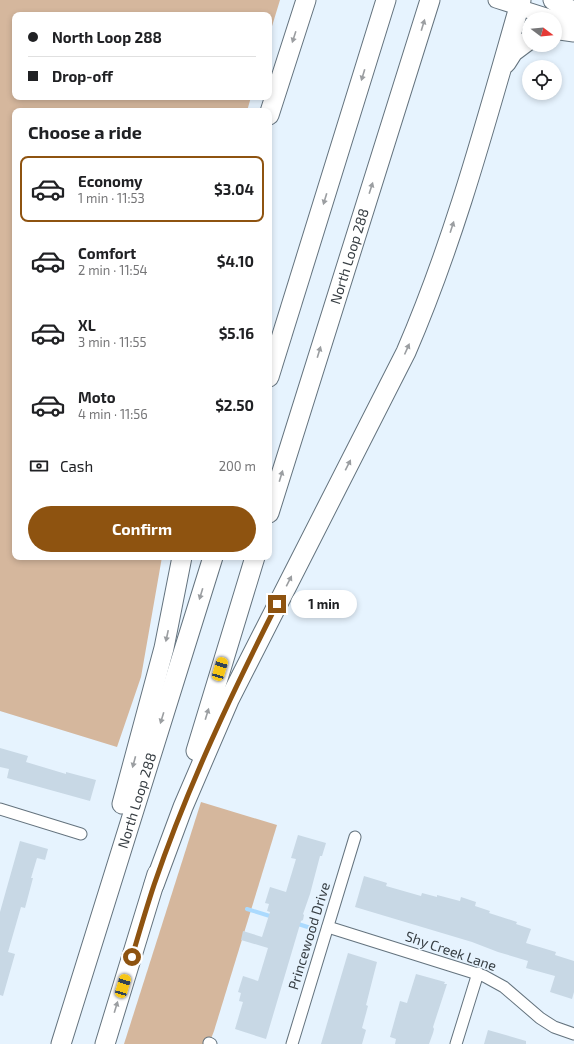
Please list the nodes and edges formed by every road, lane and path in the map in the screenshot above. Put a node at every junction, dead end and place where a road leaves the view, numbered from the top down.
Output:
1 (386, 0) edge
2 (430, 0) edge
3 (496, 0) edge
4 (553, 0) edge
5 (304, 3) edge
6 (520, 4) edge
7 (574, 12) edge
8 (574, 25) edge
9 (562, 30) edge
10 (574, 32) edge
11 (522, 45) edge
12 (501, 71) junction
13 (271, 108) edge
14 (272, 367) edge
15 (272, 504) edge
16 (181, 560) edge
17 (212, 560) edge
18 (254, 560) edge
19 (0, 809) edge
20 (81, 834) dead end
21 (355, 837) dead end
22 (154, 885) junction
23 (328, 926) junction
24 (478, 973) junction
25 (70, 1015) junction
26 (574, 1034) edge
27 (61, 1044) edge
28 (105, 1044) edge
29 (292, 1044) edge
30 (456, 1044) edge

1 -> 14 highway
15 -> 2 highway, North Loop 288
3 - 6 main road
4 - 7 highway
5 -> 13 highway
6 - 8 main road
6 - 12 highway
9 - 10 highway
11 - 12 highway
22 -> 12 highway
16 -> 25 highway
17 -> 25 highway, North Loop 288
22 -> 18 highway
19 - 20 street
21 - 23 street, Princewood Drive
28 -> 22 highway
23 - 24 street, Shy Creek Lane
23 - 29 street, Princewood Drive
24 - 26 street, Shy Creek Lane
24 - 30 street
25 - 27 highway, North Loop 288

